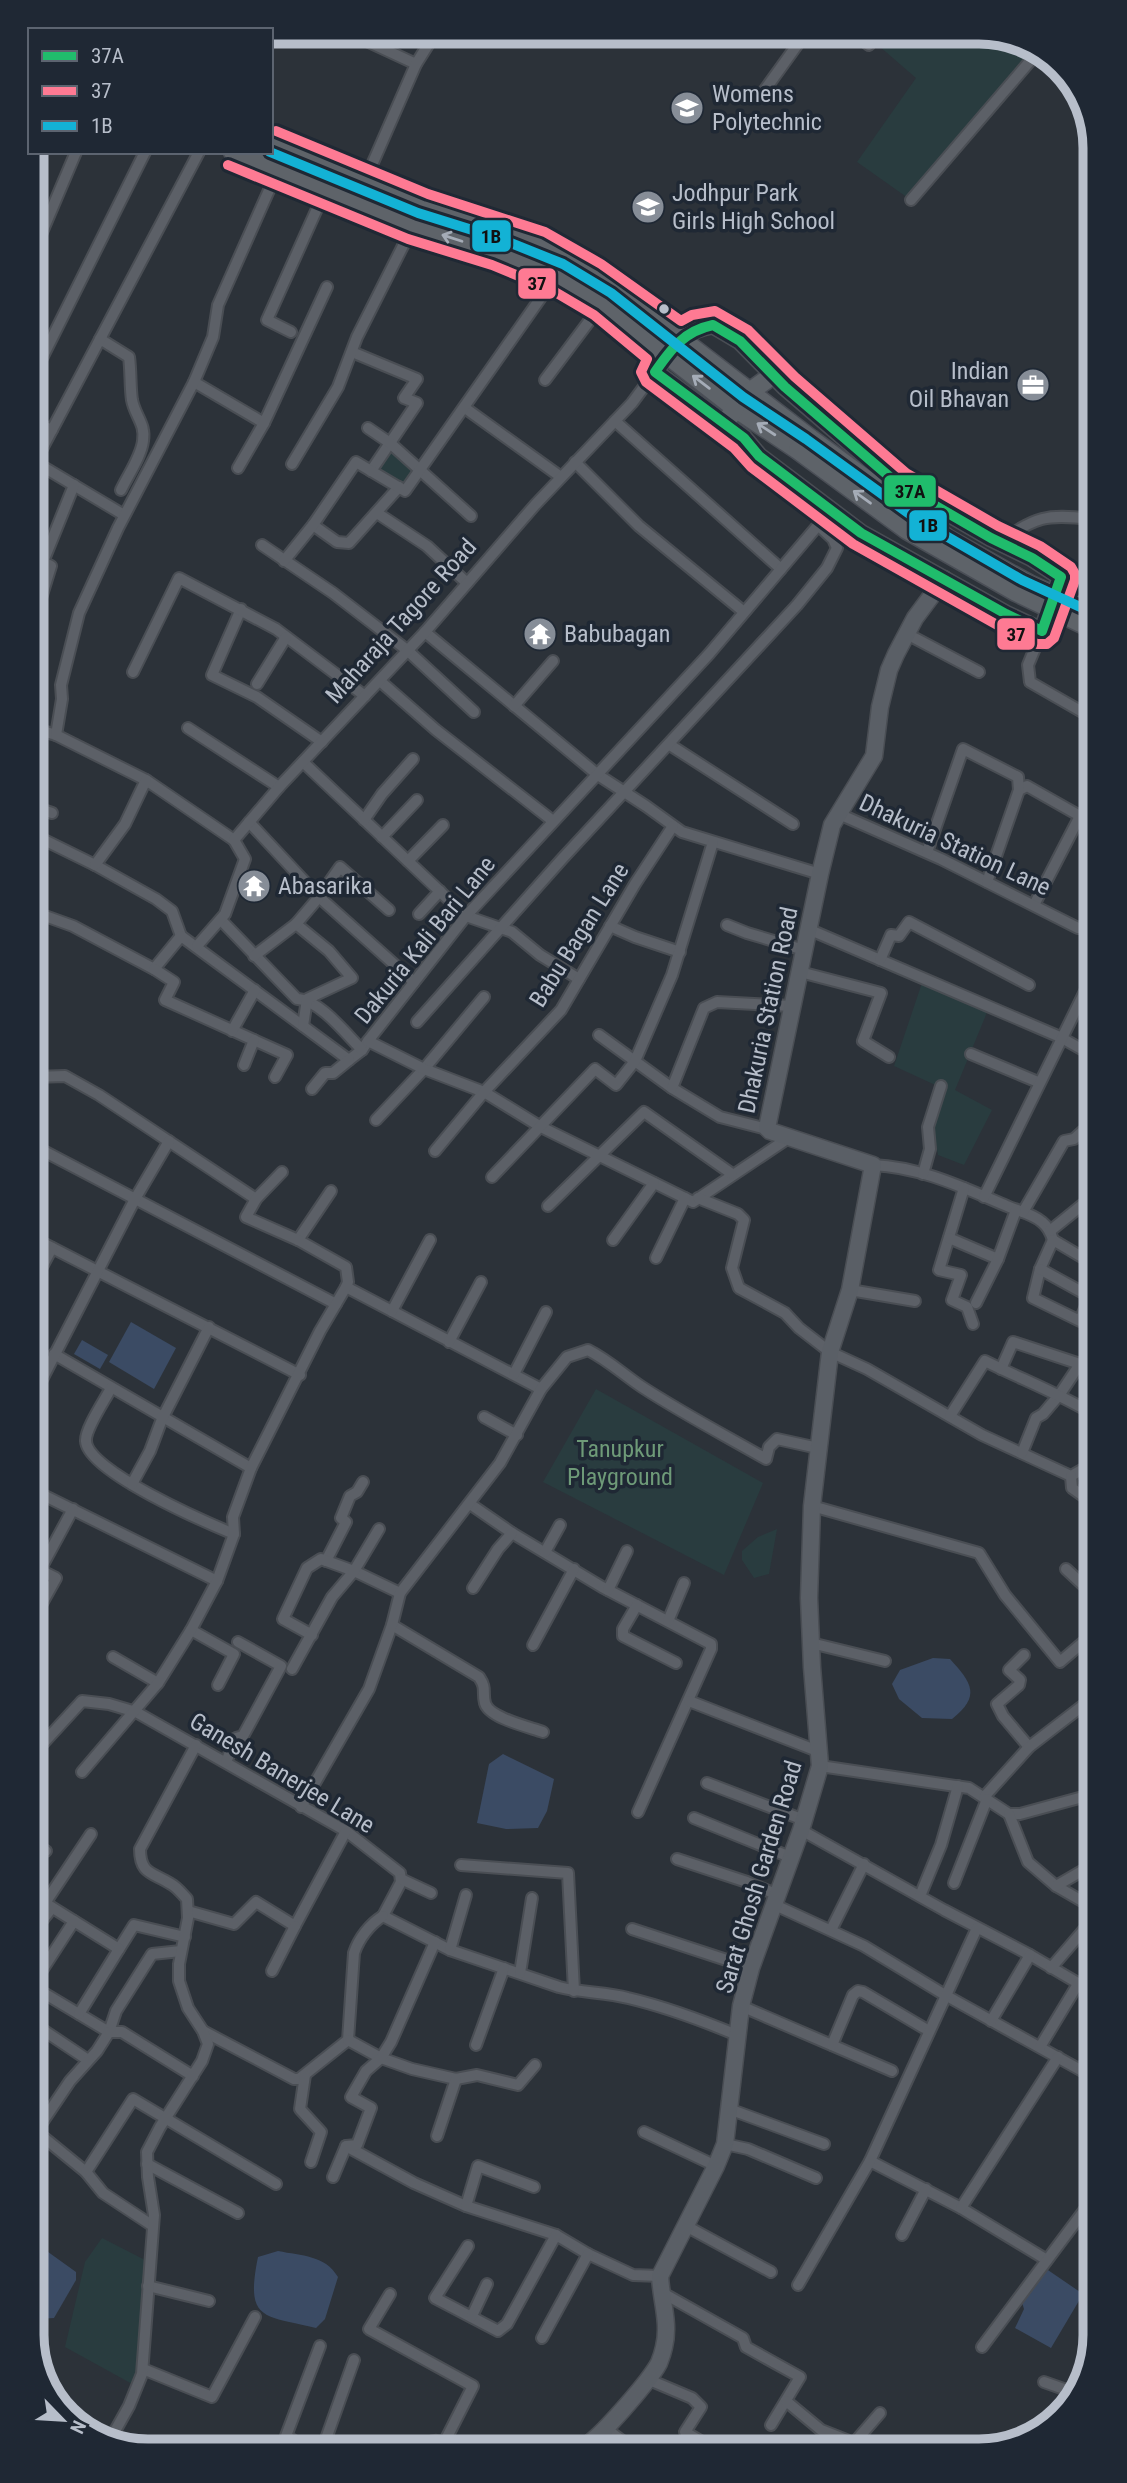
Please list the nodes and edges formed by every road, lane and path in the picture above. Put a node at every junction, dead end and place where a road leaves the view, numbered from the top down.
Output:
1 (373, 44) edge
2 (429, 44) edge
3 (798, 44) edge
4 (1028, 56) edge
5 (416, 64) junction
6 (764, 91) dead end
7 (273, 145) edge
8 (75, 154) edge
9 (144, 154) edge
10 (198, 154) edge
11 (238, 154) edge
12 (278, 170) junction
13 (363, 184) junction
14 (325, 191) junction
15 (911, 200) dead end
16 (356, 204) junction
17 (413, 226) junction
18 (44, 227) edge
19 (556, 276) junction
20 (327, 288) dead end
21 (602, 304) junction
22 (291, 332) dead end
23 (100, 338) junction
24 (680, 338) junction
25 (352, 352) junction
26 (44, 354) edge
27 (666, 356) junction
28 (655, 372) junction
29 (773, 375) junction
30 (545, 380) dead end
31 (194, 382) junction
32 (748, 393) junction
33 (465, 408) junction
34 (735, 408) junction
35 (615, 421) junction
36 (264, 423) junction
37 (724, 424) junction
38 (44, 426) edge
39 (52, 429) junction
40 (368, 429) dead end
41 (390, 443) junction
42 (44, 444) edge
43 (804, 444) junction
44 (575, 462) junction
45 (292, 464) dead end
46 (44, 468) edge
47 (238, 468) dead end
48 (371, 471) junction
49 (421, 472) junction
50 (561, 477) junction
51 (74, 485) junction
52 (399, 487) junction
53 (121, 490) dead end
54 (831, 510) junction
55 (377, 513) junction
56 (124, 515) junction
57 (471, 516) dead end
58 (1083, 518) edge
59 (313, 525) junction
60 (818, 525) junction
61 (1000, 542) junction
62 (262, 545) dead end
63 (44, 560) edge
64 (284, 561) junction
65 (44, 562) edge
66 (781, 569) junction
67 (944, 579) junction
68 (467, 583) junction
69 (44, 589) edge
70 (1083, 608) edge
71 (241, 609) junction
72 (744, 612) junction
73 (1083, 624) edge
74 (1042, 631) junction
75 (425, 632) junction
76 (906, 634) junction
77 (286, 637) junction
78 (407, 650) junction
79 (553, 661) dead end
80 (133, 672) dead end
81 (979, 672) dead end
82 (380, 681) junction
83 (257, 684) dead end
84 (365, 696) junction
85 (514, 706) junction
86 (474, 712) dead end
87 (1083, 712) edge
88 (188, 728) dead end
89 (44, 731) edge
90 (56, 735) junction
91 (322, 742) junction
92 (670, 745) junction
93 (413, 759) dead end
94 (303, 762) junction
95 (598, 775) junction
96 (146, 780) junction
97 (279, 787) junction
98 (1019, 790) junction
99 (625, 793) junction
100 (417, 800) dead end
101 (44, 810) edge
102 (52, 813) dead end
103 (839, 814) junction
104 (364, 820) junction
105 (553, 821) junction
106 (248, 822) junction
107 (793, 824) dead end
108 (443, 825) dead end
109 (673, 826) junction
110 (382, 837) junction
111 (44, 840) edge
112 (234, 840) junction
113 (713, 842) junction
114 (927, 852) junction
115 (408, 861) junction
116 (95, 865) junction
117 (820, 874) junction
118 (987, 882) junction
119 (440, 891) junction
120 (319, 897) junction
121 (1034, 905) junction
122 (389, 910) dead end
123 (419, 914) dead end
124 (44, 916) edge
125 (466, 916) junction
126 (221, 920) junction
127 (296, 924) junction
128 (727, 925) dead end
129 (610, 926) junction
130 (1083, 928) edge
131 (502, 929) junction
132 (808, 929) junction
133 (181, 936) junction
134 (197, 946) junction
135 (804, 950) junction
136 (680, 952) junction
137 (254, 956) junction
138 (880, 960) junction
139 (155, 969) junction
140 (800, 972) junction
141 (579, 979) junction
142 (414, 982) junction
143 (1029, 985) dead end
144 (255, 990) junction
145 (1083, 993) edge
146 (484, 997) dead end
147 (307, 999) junction
148 (792, 1006) junction
149 (417, 1022) dead end
150 (303, 1026) junction
151 (232, 1031) junction
152 (599, 1035) dead end
153 (1060, 1037) junction
154 (254, 1040) junction
155 (365, 1045) junction
156 (1083, 1050) edge
157 (971, 1054) dead end
158 (889, 1057) dead end
159 (349, 1060) junction
160 (635, 1061) junction
161 (244, 1065) dead end
162 (424, 1069) junction
163 (44, 1077) edge
164 (275, 1077) dead end
165 (1038, 1082) junction
166 (941, 1086) dead end
167 (672, 1088) junction
168 (312, 1089) dead end
169 (484, 1092) junction
170 (376, 1120) dead end
171 (541, 1127) junction
172 (767, 1129) junction
173 (1083, 1131) edge
174 (790, 1137) junction
175 (169, 1141) junction
176 (44, 1151) edge
177 (435, 1151) dead end
178 (599, 1156) junction
179 (873, 1165) junction
180 (282, 1172) dead end
181 (732, 1174) junction
182 (923, 1174) junction
183 (492, 1177) dead end
184 (653, 1183) junction
185 (964, 1188) junction
186 (331, 1191) dead end
187 (984, 1197) junction
188 (685, 1198) junction
189 (698, 1198) junction
190 (135, 1199) junction
191 (257, 1199) junction
192 (548, 1206) dead end
193 (1083, 1206) edge
194 (1019, 1211) junction
195 (1052, 1235) junction
196 (948, 1238) junction
197 (298, 1240) junction
198 (430, 1240) dead end
199 (613, 1240) dead end
200 (44, 1244) edge
201 (52, 1248) junction
202 (1083, 1256) edge
203 (656, 1258) dead end
204 (998, 1259) junction
205 (44, 1263) edge
206 (1040, 1269) junction
207 (98, 1272) junction
208 (481, 1282) dead end
209 (346, 1287) junction
210 (850, 1290) junction
211 (1083, 1291) edge
212 (915, 1301) dead end
213 (976, 1303) dead end
214 (337, 1304) junction
215 (392, 1311) junction
216 (546, 1312) dead end
217 (1083, 1314) edge
218 (973, 1324) dead end
219 (209, 1327) junction
220 (449, 1342) junction
221 (830, 1352) junction
222 (54, 1354) junction
223 (1001, 1369) junction
224 (514, 1374) junction
225 (44, 1375) edge
226 (300, 1375) junction
227 (111, 1388) junction
228 (541, 1389) junction
229 (1060, 1394) junction
230 (1083, 1408) edge
231 (950, 1416) junction
232 (484, 1417) dead end
233 (162, 1419) junction
234 (517, 1435) junction
235 (818, 1448) junction
236 (1022, 1452) junction
237 (251, 1468) junction
238 (1083, 1469) edge
239 (1071, 1476) junction
240 (363, 1482) dead end
241 (132, 1484) junction
242 (44, 1495) edge
243 (1083, 1496) edge
244 (470, 1504) junction
245 (812, 1506) junction
246 (73, 1509) junction
247 (560, 1525) dead end
248 (379, 1529) dead end
249 (512, 1533) junction
250 (233, 1534) junction
251 (626, 1551) dead end
252 (545, 1552) junction
253 (326, 1561) junction
254 (44, 1563) edge
255 (574, 1569) junction
256 (1066, 1569) dead end
257 (354, 1571) junction
258 (44, 1572) edge
259 (217, 1581) junction
260 (684, 1583) dead end
261 (1083, 1585) edge
262 (473, 1588) dead end
263 (608, 1590) junction
264 (400, 1593) junction
265 (44, 1600) edge
266 (637, 1605) junction
267 (668, 1621) junction
268 (392, 1625) junction
269 (191, 1630) junction
270 (312, 1635) junction
271 (238, 1642) dead end
272 (1083, 1642) edge
273 (811, 1643) junction
274 (533, 1645) dead end
275 (1024, 1655) dead end
276 (113, 1657) dead end
277 (885, 1661) dead end
278 (676, 1663) dead end
279 (292, 1669) dead end
280 (158, 1683) junction
281 (218, 1685) dead end
282 (689, 1701) junction
283 (1083, 1705) edge
284 (136, 1712) junction
285 (543, 1732) dead end
286 (44, 1742) edge
287 (196, 1745) junction
288 (1029, 1747) junction
289 (820, 1759) junction
290 (226, 1762) junction
291 (82, 1772) dead end
292 (706, 1783) dead end
293 (958, 1786) junction
294 (1083, 1797) edge
295 (986, 1798) junction
296 (301, 1807) junction
297 (638, 1812) dead end
298 (1009, 1814) junction
299 (694, 1818) dead end
300 (802, 1825) junction
301 (346, 1831) junction
302 (91, 1834) dead end
303 (790, 1857) junction
304 (677, 1860) dead end
305 (864, 1864) junction
306 (461, 1865) dead end
307 (1083, 1870) edge
308 (401, 1879) junction
309 (954, 1883) dead end
310 (1056, 1886) junction
311 (431, 1893) dead end
312 (466, 1895) dead end
313 (920, 1896) junction
314 (532, 1898) dead end
315 (776, 1900) junction
316 (1083, 1902) edge
317 (52, 1908) junction
318 (187, 1912) junction
319 (383, 1916) junction
320 (44, 1918) edge
321 (74, 1921) junction
322 (295, 1926) junction
323 (977, 1928) junction
324 (632, 1930) dead end
325 (831, 1930) junction
326 (1083, 1931) edge
327 (184, 1937) junction
328 (435, 1942) junction
329 (119, 1949) junction
330 (450, 1950) junction
331 (181, 1951) junction
332 (1030, 1955) junction
333 (44, 1967) edge
334 (504, 1968) junction
335 (751, 1968) junction
336 (1051, 1968) junction
337 (272, 1971) dead end
338 (520, 1973) junction
339 (1078, 1984) junction
340 (1083, 1987) edge
341 (574, 1991) junction
342 (44, 1993) edge
343 (945, 1995) junction
344 (741, 2006) junction
345 (79, 2014) junction
346 (991, 2021) junction
347 (924, 2028) dead end
348 (44, 2031) edge
349 (203, 2031) junction
350 (109, 2032) junction
351 (737, 2035) junction
352 (348, 2040) junction
353 (476, 2045) dead end
354 (832, 2045) junction
355 (1040, 2047) junction
356 (1058, 2057) junction
357 (381, 2058) junction
358 (88, 2060) junction
359 (534, 2065) dead end
360 (1082, 2070) edge
361 (892, 2071) dead end
362 (305, 2075) junction
363 (193, 2076) junction
364 (456, 2078) junction
365 (729, 2109) junction
366 (166, 2118) junction
367 (44, 2120) edge
368 (644, 2132) dead end
369 (438, 2136) dead end
370 (44, 2137) edge
371 (725, 2144) junction
372 (824, 2144) dead end
373 (346, 2146) junction
374 (870, 2161) junction
375 (311, 2162) dead end
376 (147, 2164) junction
377 (716, 2166) junction
378 (86, 2172) junction
379 (333, 2177) dead end
380 (816, 2178) dead end
381 (276, 2184) dead end
382 (534, 2187) dead end
383 (926, 2189) junction
384 (466, 2206) junction
385 (961, 2208) junction
386 (1083, 2212) edge
387 (238, 2213) dead end
388 (153, 2226) junction
389 (686, 2226) junction
390 (556, 2235) junction
391 (902, 2235) dead end
392 (468, 2246) dead end
393 (587, 2254) junction
394 (1047, 2260) junction
395 (771, 2272) dead end
396 (486, 2284) dead end
397 (660, 2284) junction
398 (798, 2285) dead end
399 (148, 2286) junction
400 (390, 2294) dead end
401 (209, 2301) dead end
402 (472, 2316) junction
403 (255, 2317) dead end
404 (542, 2338) dead end
405 (320, 2346) dead end
406 (982, 2347) dead end
407 (354, 2360) dead end
408 (143, 2369) junction
409 (647, 2379) junction
410 (1044, 2382) dead end
411 (1068, 2390) edge
412 (786, 2400) junction
413 (880, 2413) dead end
414 (771, 2425) dead end
415 (605, 2428) junction
416 (114, 2433) edge
417 (291, 2439) edge
418 (326, 2439) edge
419 (453, 2439) edge
420 (592, 2439) edge
421 (620, 2439) edge
422 (697, 2439) edge
423 (841, 2439) edge
424 (860, 2439) edge

1 - 5 street
2 - 5 street
3 - 6 street
4 - 15 street
5 - 13 street
7 - 13 main road
8 - 18 street
9 - 26 street
10 - 23 street
11 - 12 main road
12 - 14 main road
12 - 31 street
13 - 16 street
13 - 24 main road
14 - 16 main road
14 - 22 street
16 - 17 main road
19 -> 17 main road
17 - 25 street
19 - 21 main road
19 - 33 street
20 - 36 street
21 - 27 main road
21 - 30 street
23 - 39 street
23 - 53 street
24 - 27 street, Maharaja Tagore Road
24 - 29 street
24 - 32 main road
25 - 41 street
25 - 45 street
27 - 28 street, Maharaja Tagore Road
34 -> 27 main road
28 - 35 street, Maharaja Tagore Road
28 - 37 street
29 - 32 main road
29 - 61 street
31 - 36 street
31 - 56 street
32 - 43 main road
33 - 49 street
33 - 50 street
34 - 37 main road
43 -> 34 main road
35 - 44 street, Maharaja Tagore Road
35 - 66 street
36 - 47 street
37 - 54 street
38 - 39 street
39 - 42 street
40 - 41 street
41 - 48 street
41 - 49 street
43 - 70 main road, bridge
73 -> 43 main road, bridge
44 - 50 street, Maharaja Tagore Road
44 - 72 street
46 - 51 street
48 - 52 street
48 - 59 street
49 - 52 street
49 - 57 street
50 - 68 street, Maharaja Tagore Road
51 - 56 street
51 - 63 street
52 - 55 street
54 - 60 street, Dakuria Kali Bari Lane
54 - 67 street
55 - 59 street
55 - 68 street
56 - 90 street
58 - 61 street
59 - 64 street
60 - 66 street, Dakuria Kali Bari Lane
60 - 92 street
61 - 74 street
62 - 64 street
64 - 78 street
65 - 69 street
66 - 72 street, Dakuria Kali Bari Lane
67 - 74 street
67 - 76 street, Dhakuria Station Road
68 - 75 street, Maharaja Tagore Road
71 - 77 street
71 - 80 street
71 - 91 street
72 - 95 street, Dakuria Kali Bari Lane
74 - 87 street
75 - 78 street, Maharaja Tagore Road
75 - 85 street
76 - 81 street
76 - 103 street, Dhakuria Station Road
77 - 83 street
77 - 84 street
78 - 82 street, Maharaja Tagore Road
78 - 86 street
79 - 85 street
82 - 84 street, Maharaja Tagore Road
82 - 105 street
84 - 91 street, Maharaja Tagore Road
85 - 95 street
88 - 97 street
89 - 90 street
90 - 96 street
91 - 94 street, Maharaja Tagore Road
92 - 99 street
92 - 107 street
93 - 104 street
94 - 97 street, Maharaja Tagore Road
94 - 104 street
95 - 99 street
95 - 105 street, Dakuria Kali Bari Lane
96 - 112 street
96 - 116 street
97 - 106 street, Maharaja Tagore Road
98 - 114 street
98 - 118 street
98 - 121 street
99 - 109 street
99 - 131 street
100 - 110 street
101 - 102 street
103 - 114 street, Dhakuria Station Lane
103 - 117 street, Dhakuria Station Road
104 - 110 street
105 - 125 street, Dakuria Kali Bari Lane
106 - 112 street, Maharaja Tagore Road
106 - 120 street
108 - 115 street
109 - 113 street
109 - 129 street, Babu Bagan Lane
110 - 115 street
111 - 116 street
112 - 126 street
113 - 117 street
113 - 136 street
114 - 118 street, Dhakuria Station Lane
115 - 119 street
116 - 133 street
117 - 132 street, Dhakuria Station Road
118 - 121 street, Dhakuria Station Lane
119 - 123 street
119 - 125 street
120 - 122 street
120 - 127 street
120 - 142 street
121 - 130 street, Dhakuria Station Lane
124 - 139 street
125 - 131 street
125 - 142 street, Dakuria Kali Bari Lane
126 - 134 street
126 - 137 street
127 - 137 street
127 - 147 street
128 - 135 street
129 - 136 street
129 - 141 street, Babu Bagan Lane
131 - 141 street
131 - 149 street
132 - 135 street, Dhakuria Station Road
132 - 138 street
133 - 134 street
133 - 139 street
134 - 144 street
135 - 140 street, Dhakuria Station Road
136 - 160 street
137 - 147 street
138 - 143 street
138 - 153 street
139 - 151 street
140 - 148 street, Dhakuria Station Road
140 - 158 street
141 - 169 street, Babu Bagan Lane
142 - 155 street, Dakuria Kali Bari Lane
144 - 150 street
144 - 151 street
145 - 153 street
146 - 162 street
147 - 150 street
147 - 155 street
148 - 167 street
148 - 172 street, Dhakuria Station Road
150 - 159 street
151 - 154 street
152 - 160 street
153 - 156 street
153 - 165 street
154 - 161 street
154 - 164 street
155 - 159 street
155 - 162 street, Dakuria Kali Bari Lane
157 - 165 street
159 - 168 street
160 - 167 street
160 - 171 street
162 - 169 street, Dakuria Kali Bari Lane
162 - 170 street
163 - 175 street
165 - 187 street
166 - 182 street
167 - 172 street
169 - 171 street, Dakuria Kali Bari Lane
169 - 177 street, Babu Bagan Lane
171 - 178 street, Dakuria Kali Bari Lane
171 - 183 street
172 - 174 street, Dhakuria Station Road
173 - 194 street
174 - 179 street, Dhakuria Station Road
174 - 181 street
175 - 190 street
175 - 191 street
176 - 190 street
178 - 181 street
178 - 184 street, Dakuria Kali Bari Lane
178 - 192 street
179 - 182 street
179 - 210 street
180 - 191 street
181 - 189 street
182 - 185 street
184 - 188 street, Dakuria Kali Bari Lane
184 - 199 street
185 - 187 street
185 - 196 street
186 - 197 street
187 - 194 street
188 - 189 street, Dakuria Kali Bari Lane
188 - 203 street
189 - 221 street
190 - 207 street
190 - 214 street
191 - 197 street
193 - 195 street
194 - 195 street
194 - 204 street
195 - 202 street
195 - 206 street
196 - 204 street
196 - 218 street
197 - 209 street
198 - 215 street
200 - 201 street
201 - 205 street
201 - 207 street
204 - 213 street
206 - 211 street
206 - 217 street
207 - 219 street
207 - 222 street
208 - 220 street
209 - 214 street
209 - 215 street
210 - 212 street
210 - 221 street
214 - 226 street
215 - 220 street
216 - 224 street
219 - 226 street
219 - 233 street
220 - 224 street
221 - 231 street
221 - 235 street, Sarat Ghosh Garden Road
222 - 225 street
222 - 227 street
223 - 229 street
223 - 229 street
223 - 231 street
224 - 228 street
226 - 237 street
227 - 233 street
227 - 241 street
228 - 234 street
228 - 235 street
229 - 230 street
229 - 236 street
231 - 236 street
232 - 234 street
233 - 237 street
233 - 241 street
234 - 244 street
235 - 245 street, Sarat Ghosh Garden Road
236 - 239 street
237 - 250 street
238 - 239 street
239 - 243 street
240 - 253 street
241 - 250 street
242 - 246 street
244 - 249 street
244 - 264 street
245 - 272 street
245 - 273 street, Sarat Ghosh Garden Road
246 - 254 street
246 - 259 street
247 - 252 street
248 - 257 street
249 - 252 street
249 - 262 street
250 - 259 street
251 - 263 street
252 - 255 street
253 - 257 street
253 - 270 street
255 - 263 street
255 - 274 street
256 - 261 street
257 - 264 street
257 - 270 street
258 - 265 street
259 - 269 street
260 - 267 street
263 - 266 street
264 - 268 street
266 - 267 street
266 - 278 street
267 - 282 street
268 - 285 street
268 - 296 street
269 - 280 street
269 - 281 street
270 - 279 street
271 - 290 street
273 - 277 street
273 - 289 street, Sarat Ghosh Garden Road
275 - 288 street
276 - 280 street
280 - 284 street
282 - 289 street
282 - 297 street
283 - 288 street
284 - 286 street, Ganesh Banerjee Lane
284 - 287 street, Ganesh Banerjee Lane
284 - 291 street
287 - 290 street, Ganesh Banerjee Lane
287 - 318 street
288 - 295 street
289 - 293 street
289 - 300 street, Sarat Ghosh Garden Road
290 - 296 street, Ganesh Banerjee Lane
292 - 300 street
293 - 295 street
293 - 313 street
294 - 298 street
295 - 298 street
295 - 309 street
296 - 301 street, Ganesh Banerjee Lane
298 - 310 street
299 - 303 street
300 - 303 street, Sarat Ghosh Garden Road
300 - 305 street
301 - 308 street, Ganesh Banerjee Lane
301 - 322 street
302 - 317 street
303 - 315 street, Sarat Ghosh Garden Road
304 - 315 street
305 - 313 street
305 - 325 street
306 - 341 street
307 - 310 street
308 - 311 street, Ganesh Banerjee Lane
308 - 319 street
310 - 316 street
312 - 330 street
313 - 323 street
314 - 338 street
315 - 325 street
315 - 335 street, Sarat Ghosh Garden Road
317 - 320 street
317 - 321 street
318 - 322 street
318 - 327 street
319 - 328 street
319 - 352 street
321 - 329 street
321 - 333 street
322 - 337 street
323 - 332 street
323 - 343 street
324 - 335 street
325 - 343 street
326 - 336 street
327 - 329 street
327 - 331 street
328 - 330 street
328 - 357 street
329 - 345 street
330 - 334 street
331 - 349 street
331 - 350 street
332 - 336 street
332 - 346 street
334 - 338 street
334 - 353 street
335 - 344 street, Sarat Ghosh Garden Road
336 - 339 street
338 - 341 street
339 - 340 street
339 - 355 street
341 - 351 street
342 - 345 street
343 - 346 street
343 - 374 street
344 - 351 street, Sarat Ghosh Garden Road
344 - 354 street
345 - 350 street
346 - 355 street
347 - 354 street
348 - 358 street
349 - 362 street
349 - 363 street
350 - 358 street
350 - 363 street
351 - 365 street, Sarat Ghosh Garden Road
352 - 357 street
352 - 362 street
354 - 361 street
355 - 356 street
356 - 360 street
356 - 385 street
357 - 364 street
357 - 373 street
358 - 367 street
359 - 364 street
362 - 375 street
363 - 366 street
364 - 369 street
365 - 371 street, Sarat Ghosh Garden Road
365 - 372 street
366 - 376 street
366 - 378 street
366 - 381 street
368 - 377 street
370 - 378 street
371 - 377 street, Sarat Ghosh Garden Road
371 - 380 street
373 - 379 street
373 - 384 street
374 - 383 street
374 - 398 street
376 - 387 street
376 - 388 street
377 - 389 street, Sarat Ghosh Garden Road
378 - 388 street
382 - 384 street
383 - 385 street
383 - 391 street
384 - 390 street
385 - 394 street
386 - 394 street
388 - 399 street
389 - 395 street
389 - 397 street, Sarat Ghosh Garden Road
390 - 393 street
390 - 402 street
392 - 402 street
393 - 397 street
393 - 404 street
394 - 406 street
396 - 402 street
397 - 409 street
397 - 412 street
399 - 401 street
399 - 408 street
400 - 419 street
403 - 408 street
405 - 417 street
407 - 418 street
408 - 416 street
409 - 415 street
409 - 422 street
410 - 411 street
412 - 414 street
412 - 423 street
413 - 424 street
415 - 420 street
415 - 421 street

